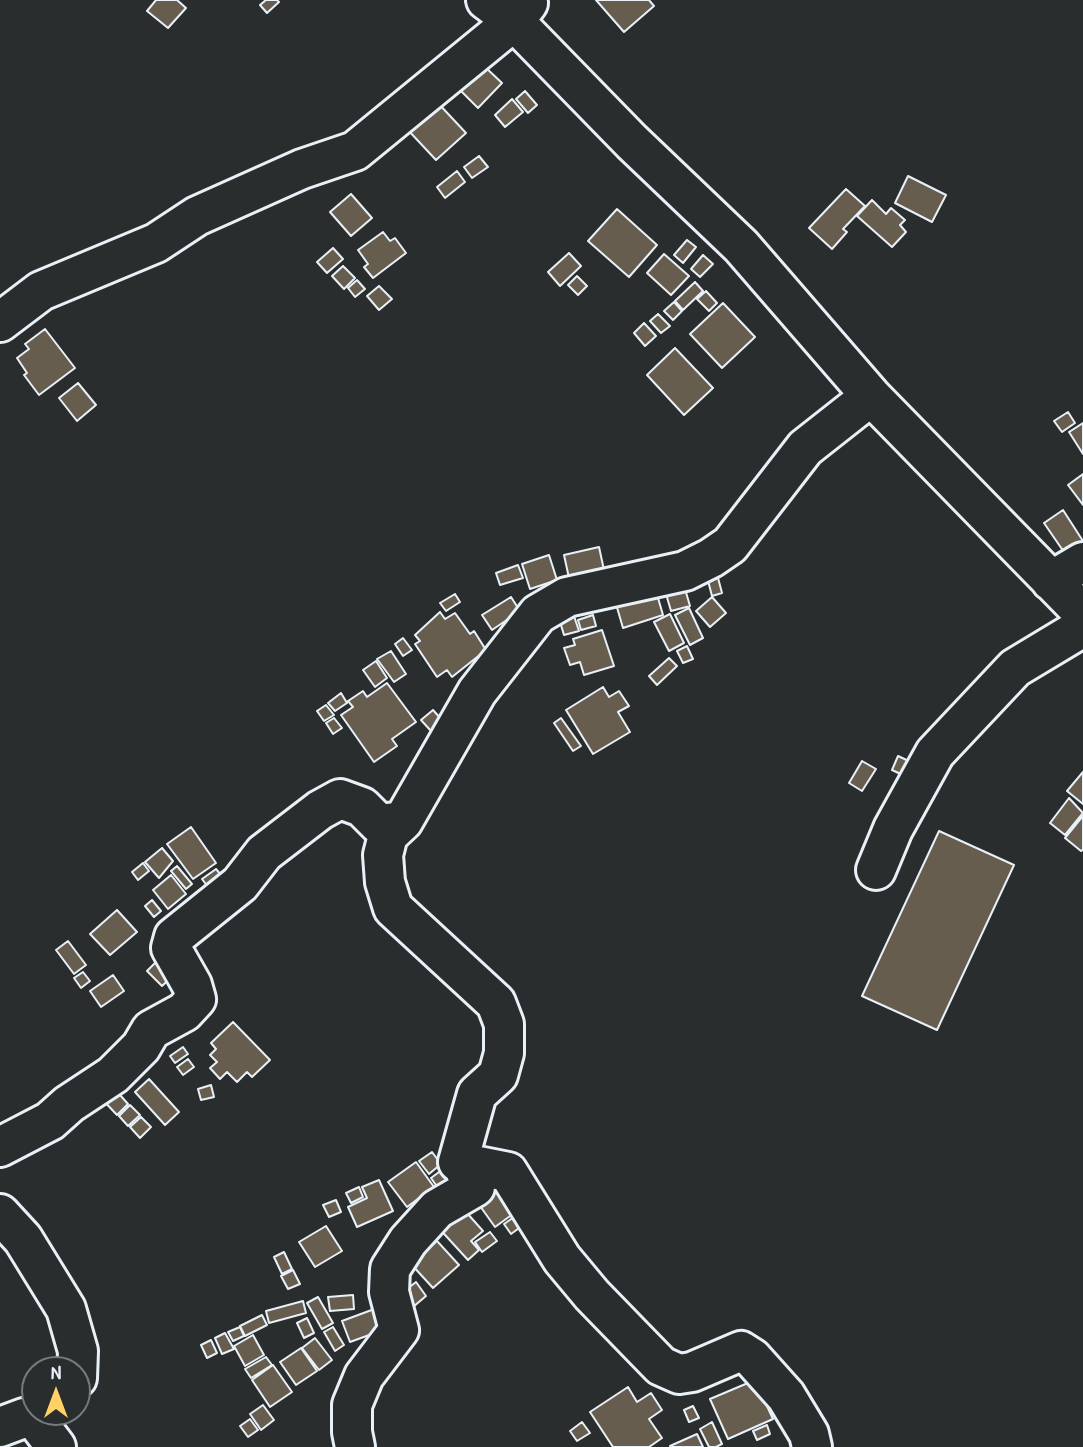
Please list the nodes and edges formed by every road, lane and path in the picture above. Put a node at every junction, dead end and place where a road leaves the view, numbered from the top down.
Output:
1 (510, 7) edge
2 (0, 322) edge
3 (871, 396) junction
4 (1083, 562) edge
5 (1051, 581) junction
6 (1083, 613) edge
7 (1083, 627) edge
8 (403, 821) junction
9 (876, 870) dead end
10 (0, 1147) edge
11 (470, 1167) junction
12 (0, 1214) edge
13 (78, 1356) edge
14 (355, 1447) edge
15 (812, 1447) edge

1 - 2 street
1 - 3 street
3 - 5 street
3 - 8 street
4 - 5 street
5 - 6 street
7 - 9 street
8 - 10 street
8 - 11 street
11 - 14 street
11 - 15 street
12 - 13 street

